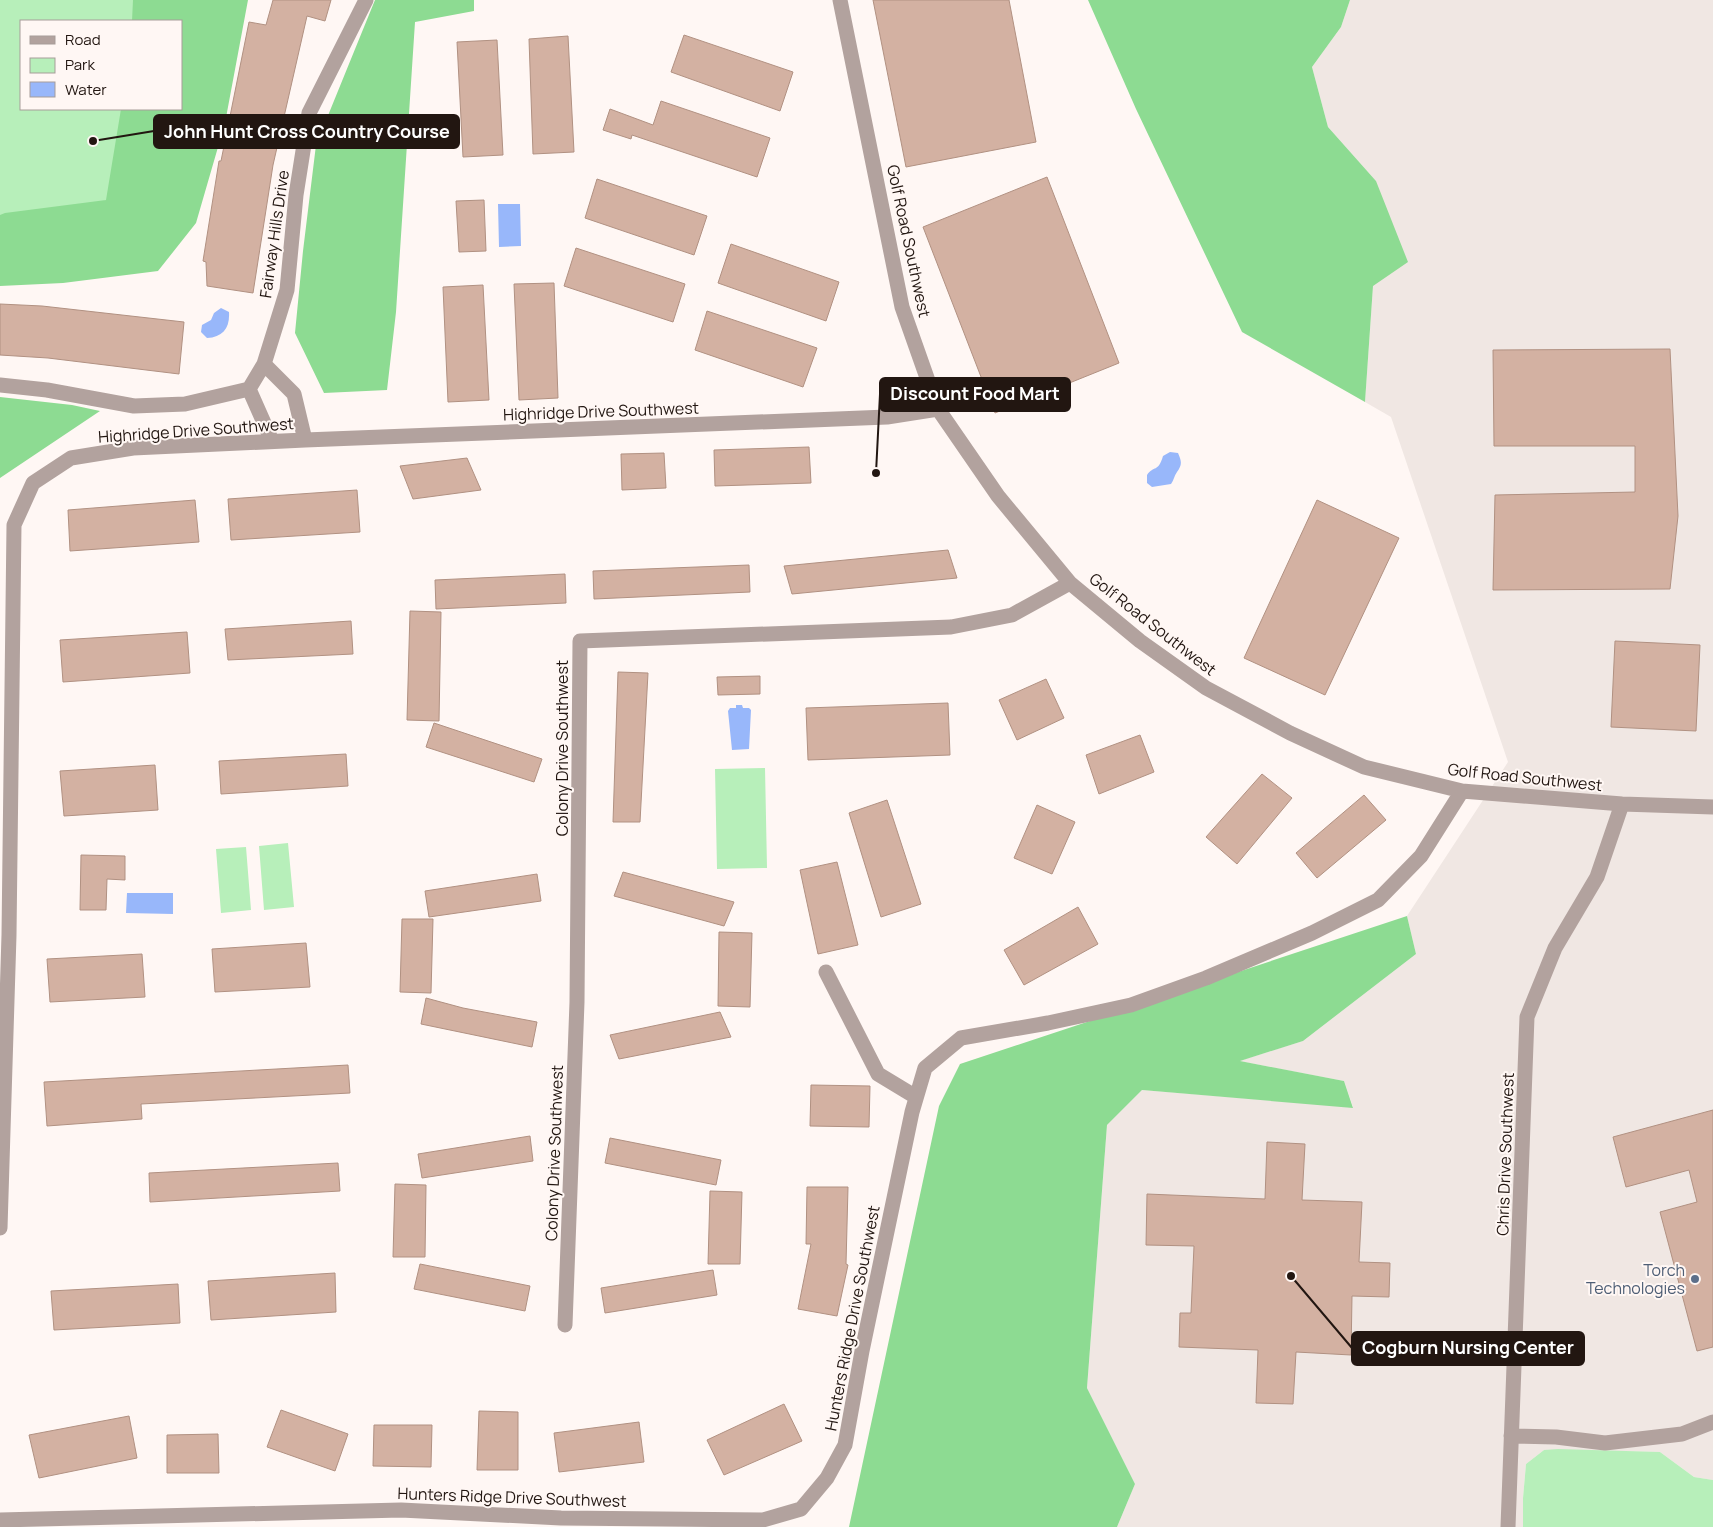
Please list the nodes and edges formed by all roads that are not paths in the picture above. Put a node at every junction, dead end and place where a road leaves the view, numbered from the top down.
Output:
1 (366, 0) edge
2 (840, 0) edge
3 (264, 364) junction
4 (0, 385) edge
5 (249, 390) junction
6 (938, 409) junction
7 (305, 440) junction
8 (272, 441) junction
9 (1070, 583) junction
10 (1462, 791) junction
11 (1622, 804) junction
12 (1713, 806) edge
13 (826, 972) dead end
14 (916, 1097) junction
15 (0, 1228) edge
16 (565, 1325) dead end
17 (1713, 1422) edge
18 (1511, 1436) junction
19 (0, 1520) edge
20 (561, 1522) edge
21 (1508, 1527) edge

1 - 3 street, Fairway Hills Drive
2 - 6 street, Golf Road Southwest
3 - 5 street, Fairway Hills Drive
3 - 7 street
4 - 5 street
5 - 8 street
6 - 7 street, Highridge Drive Southwest
6 - 9 street, Golf Road Southwest
7 - 8 street, Highridge Drive Southwest
8 - 15 street, Highridge Drive Southwest
9 - 10 street, Golf Road Southwest
9 - 16 street, Colony Drive Southwest
10 - 11 street, Golf Road Southwest
10 - 14 street, Hunters Ridge Drive Southwest
11 - 12 street, Golf Road Southwest
11 - 18 street, Chris Drive Southwest
13 - 14 street
14 - 20 street, Hunters Ridge Drive Southwest
17 - 18 street
18 - 21 street, Chris Drive Southwest
19 - 20 street, Hunters Ridge Drive Southwest

